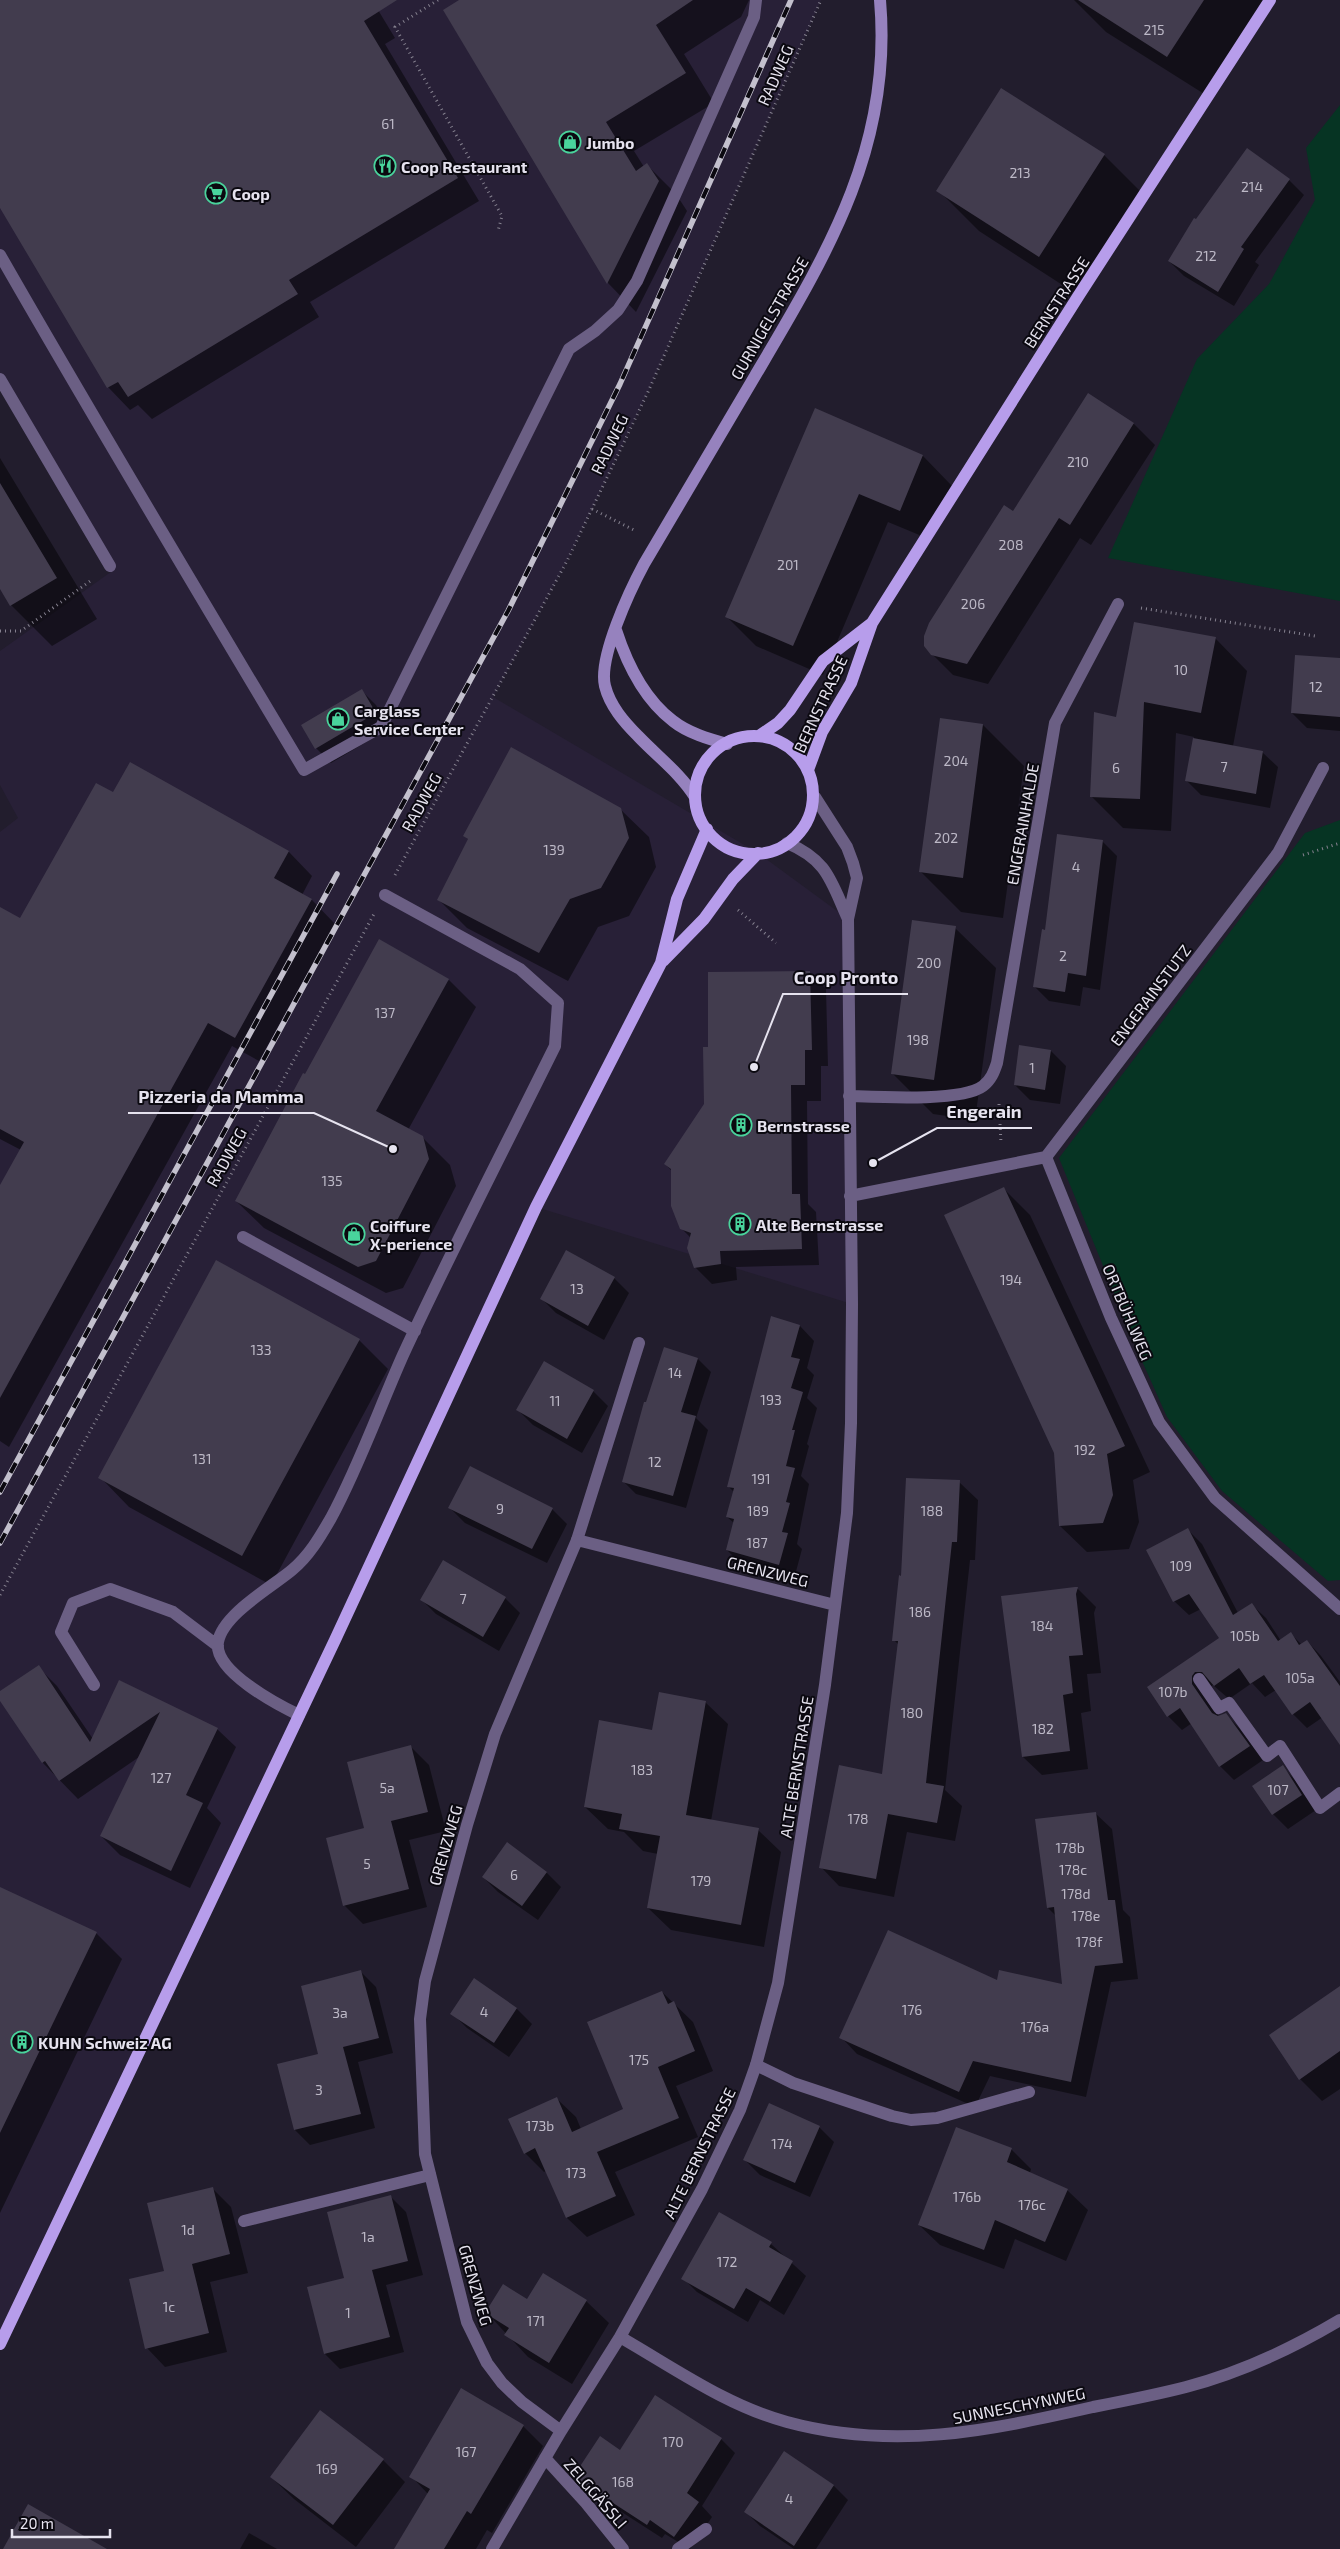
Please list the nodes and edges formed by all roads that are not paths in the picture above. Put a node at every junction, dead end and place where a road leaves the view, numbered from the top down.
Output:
1 (756, 0) edge
2 (880, 0) edge
3 (1270, 0) edge
4 (0, 255) edge
5 (0, 379) edge
6 (110, 566) road end
7 (1118, 604) road end
8 (872, 622) junction
9 (616, 630) junction
10 (759, 736) junction
11 (727, 744) junction
12 (1323, 768) dead end
13 (808, 770) junction
14 (695, 797) junction
15 (815, 797) junction
16 (707, 829) junction
17 (787, 843) junction
18 (758, 853) junction
19 (385, 895) road end
20 (848, 919) junction
21 (661, 963) junction
22 (849, 1096) junction
23 (1046, 1157) junction
24 (850, 1196) junction
25 (243, 1237) dead end
26 (415, 1331) junction
27 (639, 1343) dead end
28 (577, 1540) junction
29 (835, 1605) junction
30 (1340, 1609) edge
31 (218, 1646) junction
32 (1199, 1679) dead end
33 (94, 1685) dead end
34 (299, 1715) junction
35 (1340, 1793) edge
36 (756, 2065) junction
37 (1029, 2092) dead end
38 (430, 2175) junction
39 (244, 2220) dead end
40 (1340, 2320) edge
41 (620, 2337) junction
42 (0, 2344) edge
43 (561, 2431) junction
44 (545, 2458) junction
45 (706, 2529) dead end
46 (492, 2549) edge
47 (623, 2549) edge
48 (678, 2549) edge

1 - 4 street
2 - 9 main road, GURNIGELSTRASSE
3 - 8 main road, BERNSTRASSE
5 - 6 street
7 - 22 street, ENGERAINHALDE
8 - 10 main road, BERNSTRASSE
8 - 13 main road, BERNSTRASSE
9 - 11 main road
9 - 14 main road, GURNIGELSTRASSE
10 - 11 main road
10 - 13 main road
11 - 14 main road
12 - 23 street, ENGERAINSTUTZ
13 - 15 main road
14 - 16 main road
15 - 17 main road
15 - 20 street, ALTE BERNSTRASSE
16 - 18 main road
16 - 21 main road
17 - 18 main road
17 - 20 street, ALTE BERNSTRASSE
18 - 21 main road
19 - 26 street
20 - 22 street, ALTE BERNSTRASSE
21 - 34 main road
22 - 24 street, ALTE BERNSTRASSE
23 - 24 street
23 - 30 street, ORTBÜHLWEG
24 - 29 street, ALTE BERNSTRASSE
25 - 26 street
26 - 31 street
27 - 28 street, GRENZWEG
28 - 29 street, GRENZWEG
28 - 38 street, GRENZWEG
29 - 36 street, ALTE BERNSTRASSE
31 - 33 street
31 - 34 street
32 - 35 street
34 - 42 main road
36 - 37 street
36 - 41 street, ALTE BERNSTRASSE
38 - 39 street
38 - 43 street, GRENZWEG
40 - 41 street, SUNNESCHYNWEG
41 - 43 street, ALTE BERNSTRASSE
43 - 44 street, ALTE BERNSTRASSE
44 - 46 street, ALTE BERNSTRASSE
44 - 47 street, ZELGGÄSSLI
45 - 48 street

